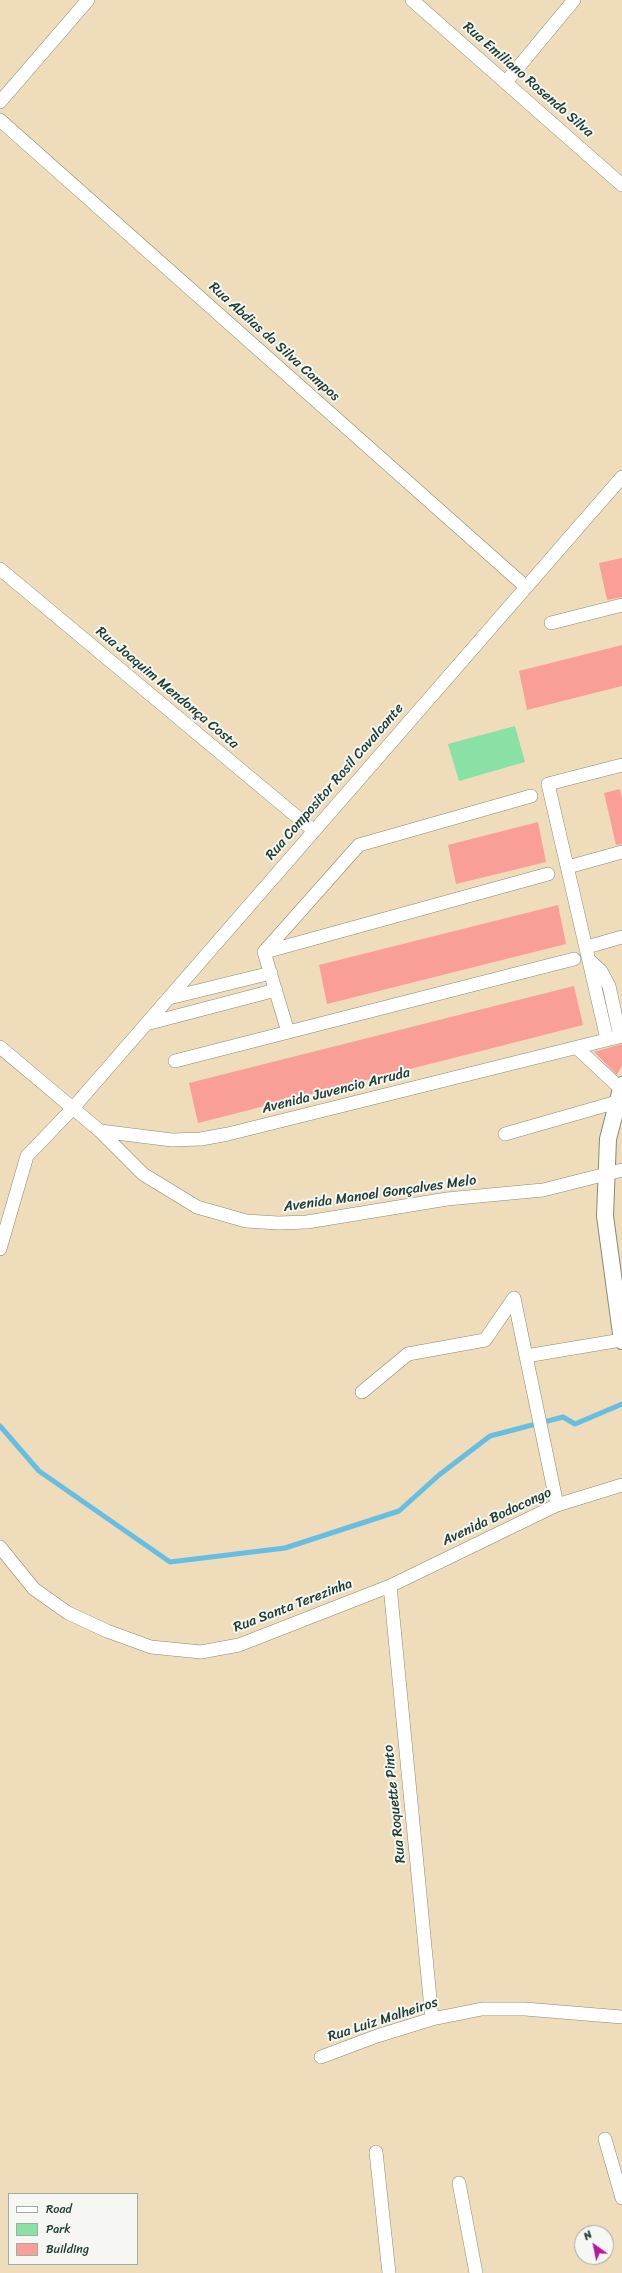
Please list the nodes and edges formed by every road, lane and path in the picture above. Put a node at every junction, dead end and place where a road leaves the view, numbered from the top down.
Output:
1 (88, 0) edge
2 (412, 0) edge
3 (574, 0) edge
4 (506, 82) junction
5 (0, 102) edge
6 (0, 120) edge
7 (622, 185) edge
8 (622, 477) edge
9 (0, 569) edge
10 (526, 587) junction
11 (622, 605) edge
12 (551, 623) dead end
13 (622, 765) edge
14 (531, 796) dead end
15 (314, 831) junction
16 (622, 852) edge
17 (568, 867) junction
18 (548, 874) dead end
19 (622, 937) edge
20 (587, 947) junction
21 (264, 952) junction
22 (574, 960) dead end
23 (271, 973) junction
24 (276, 990) junction
25 (169, 998) junction
26 (146, 1024) junction
27 (288, 1032) junction
28 (616, 1037) edge
29 (0, 1047) edge
30 (577, 1048) junction
31 (176, 1061) dead end
32 (620, 1092) edge
33 (73, 1108) junction
34 (100, 1131) junction
35 (505, 1134) dead end
36 (622, 1170) edge
37 (606, 1175) junction
38 (0, 1249) edge
39 (622, 1340) edge
40 (526, 1356) junction
41 (362, 1392) dead end
42 (622, 1485) edge
43 (557, 1505) junction
44 (0, 1547) edge
45 (390, 1586) junction
46 (622, 2017) edge
47 (432, 2019) junction
48 (321, 2057) dead end
49 (605, 2139) dead end
50 (376, 2152) dead end
51 (459, 2183) dead end
52 (622, 2198) edge
53 (389, 2273) edge
54 (476, 2273) edge

1 - 5 street
2 - 4 street, Rua Emiliano Rosendo Silva
3 - 4 street
4 - 7 street, Rua Emiliano Rosendo Silva
6 - 10 street, Rua Abdias da Silva Campos
8 - 10 street, Rua Compositor Rosil Cavalcante
9 - 15 street, Rua Joaquim Mendonça Costa
10 - 15 street, Rua Compositor Rosil Cavalcante
11 - 12 street
13 - 17 street
14 - 21 street
15 - 25 street, Rua Compositor Rosil Cavalcante
16 - 17 street
17 - 20 street
18 - 21 street
19 - 20 street
20 - 28 street
21 - 23 street
22 - 27 street
23 - 24 street
23 - 25 street
24 - 26 street
24 - 27 street
25 - 26 street, Rua Compositor Rosil Cavalcante
26 - 33 street, Rua Compositor Rosil Cavalcante
27 - 31 street
28 - 30 street, Avenida Juvencio Arruda
29 - 33 street, Avenida Manoel Gonçalves Melo
30 - 32 street
30 - 34 street, Avenida Juvencio Arruda
32 - 35 street
32 - 37 street
33 - 34 street, Avenida Manoel Gonçalves Melo
33 - 38 street, Rua Compositor Rosil Cavalcante
34 - 37 street, Avenida Manoel Gonçalves Melo
36 - 37 street, Avenida Manoel Gonçalves Melo
37 - 39 street
39 - 40 street
40 - 41 street
40 - 43 street
42 - 43 street, Avenida Bodocongo
43 - 45 street, Avenida Bodocongo
44 - 45 street, Rua Santa Terezinha
45 - 47 street, Rua Roquette Pinto
46 - 47 street, Rua Luiz Malheiros
47 - 48 street, Rua Luiz Malheiros
49 - 52 street
50 - 53 street
51 - 54 street

